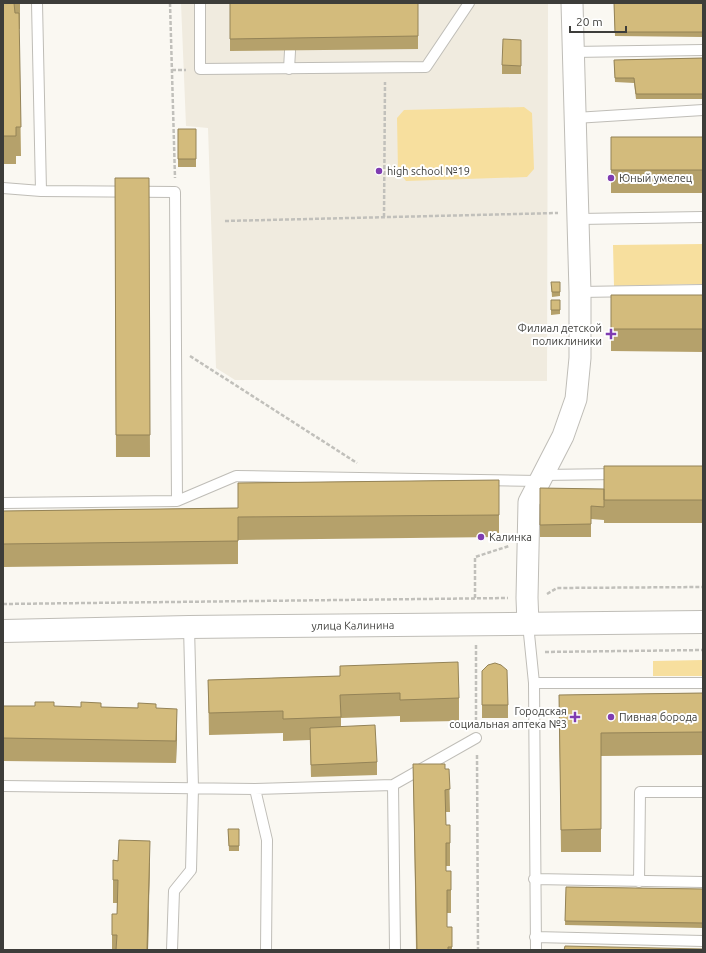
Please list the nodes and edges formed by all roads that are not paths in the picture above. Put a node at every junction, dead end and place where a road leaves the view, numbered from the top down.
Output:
1 (38, 3) edge
2 (200, 3) edge
3 (468, 3) edge
4 (572, 3) edge
5 (703, 50) edge
6 (290, 51) edge
7 (573, 52) junction
8 (289, 69) junction
9 (703, 110) edge
10 (574, 118) junction
11 (3, 188) edge
12 (40, 191) junction
13 (570, 216) junction
14 (703, 217) edge
15 (703, 290) edge
16 (580, 292) junction
17 (626, 474) edge
18 (540, 478) junction
19 (177, 501) junction
20 (3, 503) edge
21 (703, 622) edge
22 (528, 624) junction
23 (189, 627) junction
24 (3, 631) edge
25 (534, 683) junction
26 (703, 683) edge
27 (476, 738) road end
28 (393, 785) junction
29 (3, 786) edge
30 (193, 788) junction
31 (255, 789) junction
32 (703, 792) edge
33 (534, 879) junction
34 (639, 882) junction
35 (703, 882) edge
36 (535, 937) junction
37 (703, 941) edge
38 (172, 950) edge
39 (266, 950) edge
40 (395, 950) edge
41 (536, 950) edge

1 - 12 lane
2 - 8 lane
3 - 8 lane
4 - 7 street
5 - 7 lane
6 - 8 lane
7 - 10 street
9 - 10 lane
10 - 13 street
11 - 12 lane
12 - 19 lane
13 - 14 lane
13 - 16 street
15 - 16 lane
16 - 18 street
17 - 18 lane
18 - 19 lane
18 - 22 street
19 - 20 lane
21 - 22 main road, улица Калинина
22 - 23 main road, улица Калинина
22 - 25 lane
23 - 24 main road, улица Калинина
23 - 30 lane
25 - 26 lane
25 - 33 lane
27 - 28 lane
28 - 31 lane
28 - 40 lane
29 - 30 lane
30 - 31 lane
30 - 38 lane
31 - 39 lane
32 - 34 lane
33 - 34 lane
33 - 36 lane
34 - 35 lane
36 - 37 lane
36 - 41 lane

